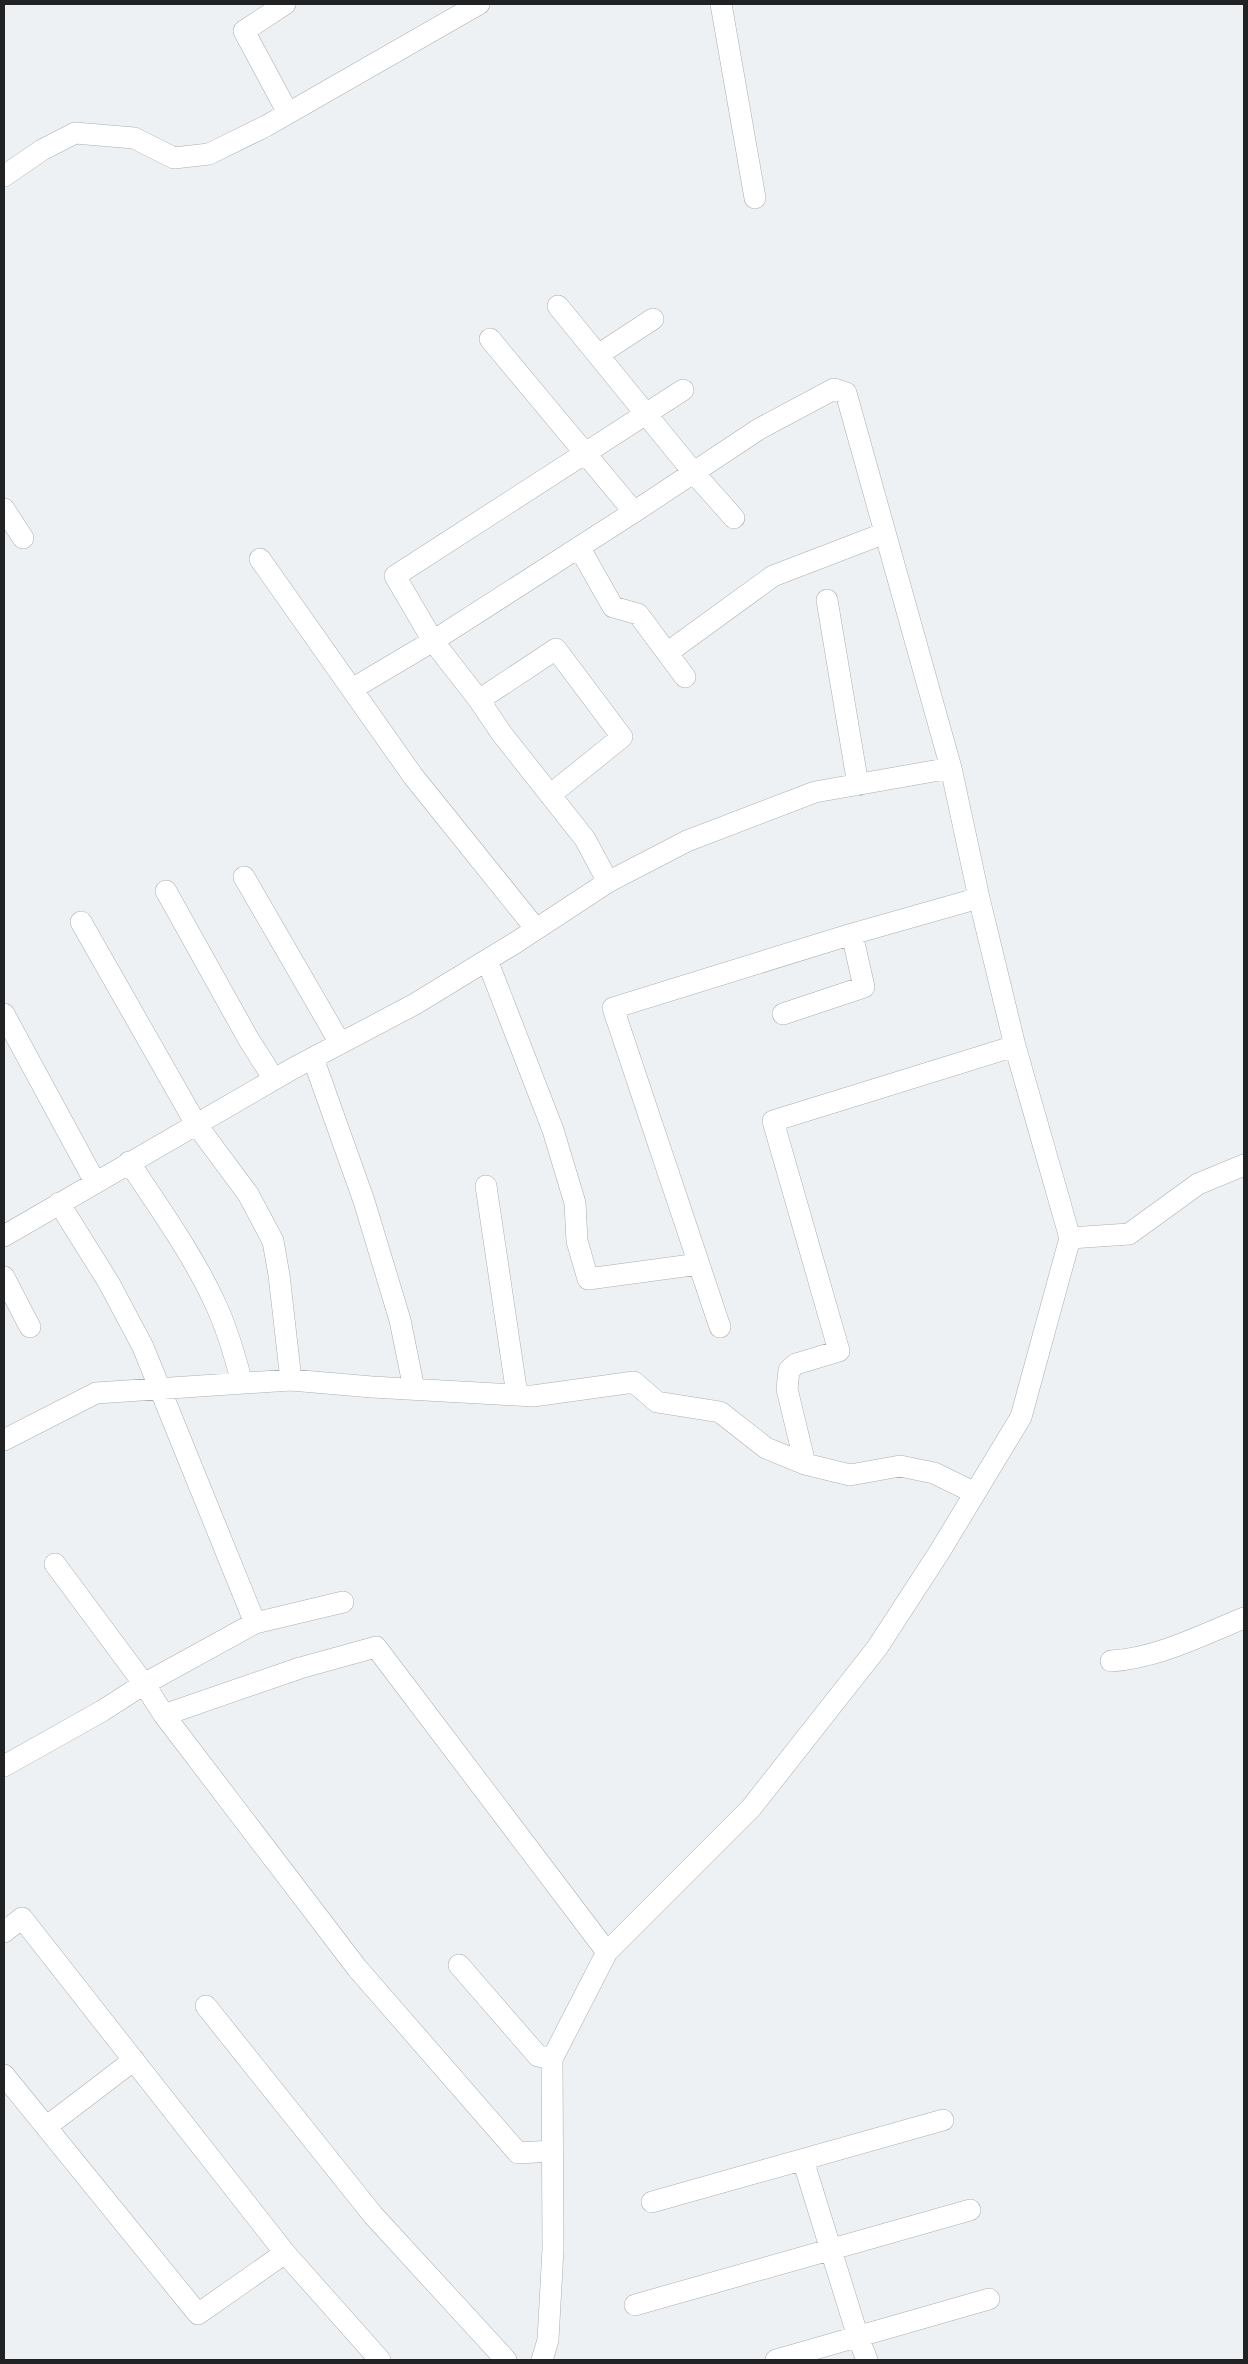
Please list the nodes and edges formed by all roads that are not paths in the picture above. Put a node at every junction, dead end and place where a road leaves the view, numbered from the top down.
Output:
1 (285, 4) edge
2 (480, 4) edge
3 (721, 4) edge
4 (256, 11) edge
5 (288, 113) junction
6 (4, 176) edge
7 (755, 198) dead end
8 (558, 306) dead end
9 (653, 319) dead end
10 (490, 339) dead end
11 (598, 355) junction
12 (683, 390) dead end
13 (646, 414) junction
14 (585, 454) junction
15 (694, 473) junction
16 (4, 509) edge
17 (634, 512) junction
18 (734, 518) dead end
19 (885, 533) junction
20 (23, 538) dead end
21 (579, 547) junction
22 (260, 559) dead end
23 (827, 600) dead end
24 (433, 641) junction
25 (667, 653) junction
26 (684, 677) dead end
27 (352, 689) junction
28 (479, 700) junction
29 (951, 768) junction
30 (858, 785) junction
31 (550, 795) junction
32 (244, 877) dead end
33 (608, 882) junction
34 (166, 891) dead end
35 (979, 898) junction
36 (81, 922) dead end
37 (536, 929) junction
38 (852, 934) junction
39 (487, 960) junction
40 (4, 1014) edge
41 (783, 1014) dead end
42 (340, 1043) junction
43 (1015, 1046) junction
44 (313, 1058) junction
45 (274, 1079) junction
46 (196, 1124) junction
47 (129, 1162) junction
48 (1244, 1165) edge
49 (94, 1182) junction
50 (486, 1186) dead end
51 (59, 1203) junction
52 (4, 1235) edge
53 (1070, 1238) junction
54 (699, 1264) junction
55 (4, 1277) edge
56 (30, 1327) dead end
57 (720, 1327) dead end
58 (291, 1380) junction
59 (242, 1383) junction
60 (414, 1389) junction
61 (160, 1390) junction
62 (517, 1395) junction
63 (4, 1440) edge
64 (805, 1464) junction
65 (975, 1493) junction
66 (55, 1564) dead end
67 (343, 1602) dead end
68 (1244, 1618) edge
69 (255, 1622) junction
70 (1111, 1661) dead end
71 (144, 1684) junction
72 (164, 1715) junction
73 (4, 1766) edge
74 (4, 1932) edge
75 (607, 1952) junction
76 (459, 1964) dead end
77 (206, 2006) dead end
78 (552, 2059) junction
79 (134, 2060) junction
80 (4, 2075) edge
81 (943, 2120) dead end
82 (46, 2127) junction
83 (554, 2152) junction
84 (803, 2160) junction
85 (652, 2202) dead end
86 (970, 2210) dead end
87 (830, 2249) junction
88 (285, 2253) junction
89 (989, 2299) dead end
90 (635, 2305) dead end
91 (858, 2337) junction
92 (380, 2360) edge
93 (506, 2360) edge
94 (542, 2360) edge
95 (776, 2360) edge
96 (867, 2360) edge

1 - 4 street
2 - 5 street
3 - 7 street
4 - 5 street
5 - 6 street
8 - 11 street
9 - 11 street
10 - 14 street
11 - 13 street
12 - 13 street
13 - 14 street
13 - 15 street
14 - 17 street
14 - 24 street
15 - 17 street
15 - 18 street
15 - 19 street
16 - 20 street
17 - 21 street
19 - 25 street
19 - 29 street
21 - 24 street
21 - 25 street
22 - 27 street
23 - 30 street
24 - 27 street
24 - 28 street
25 - 26 street
27 - 37 street
28 - 31 street
28 - 31 street
29 - 30 street
29 - 35 street
30 - 33 street
31 - 33 street
32 - 42 street
33 - 37 street
34 - 45 street
35 - 38 street
35 - 43 street
36 - 46 street
37 - 39 street
38 - 41 street
38 - 54 street
39 - 42 street
39 - 54 street
40 - 49 street
42 - 44 street
43 - 53 street
43 - 64 street
44 - 45 street
44 - 60 street
45 - 46 street
46 - 47 street
46 - 58 street
47 - 49 street
47 - 59 street
48 - 53 street
49 - 51 street
50 - 62 street
51 - 52 street
51 - 61 street
53 - 65 street
54 - 57 street
55 - 56 street
58 - 59 street
58 - 60 street
59 - 61 street
60 - 62 street
61 - 63 street
61 - 69 street
62 - 64 street
64 - 65 street
65 - 75 street
66 - 71 street
67 - 69 street
68 - 70 street
69 - 71 street
71 - 72 street
71 - 73 street
72 - 75 street
72 - 83 street
74 - 79 street
75 - 78 street
76 - 78 street
77 - 93 street
78 - 83 street
79 - 82 street
79 - 88 street
80 - 82 street
81 - 84 street
82 - 88 street
83 - 94 street
84 - 85 street
84 - 87 street
86 - 87 street
87 - 90 street
87 - 91 street
88 - 92 street
89 - 91 street
91 - 95 street
91 - 96 street

